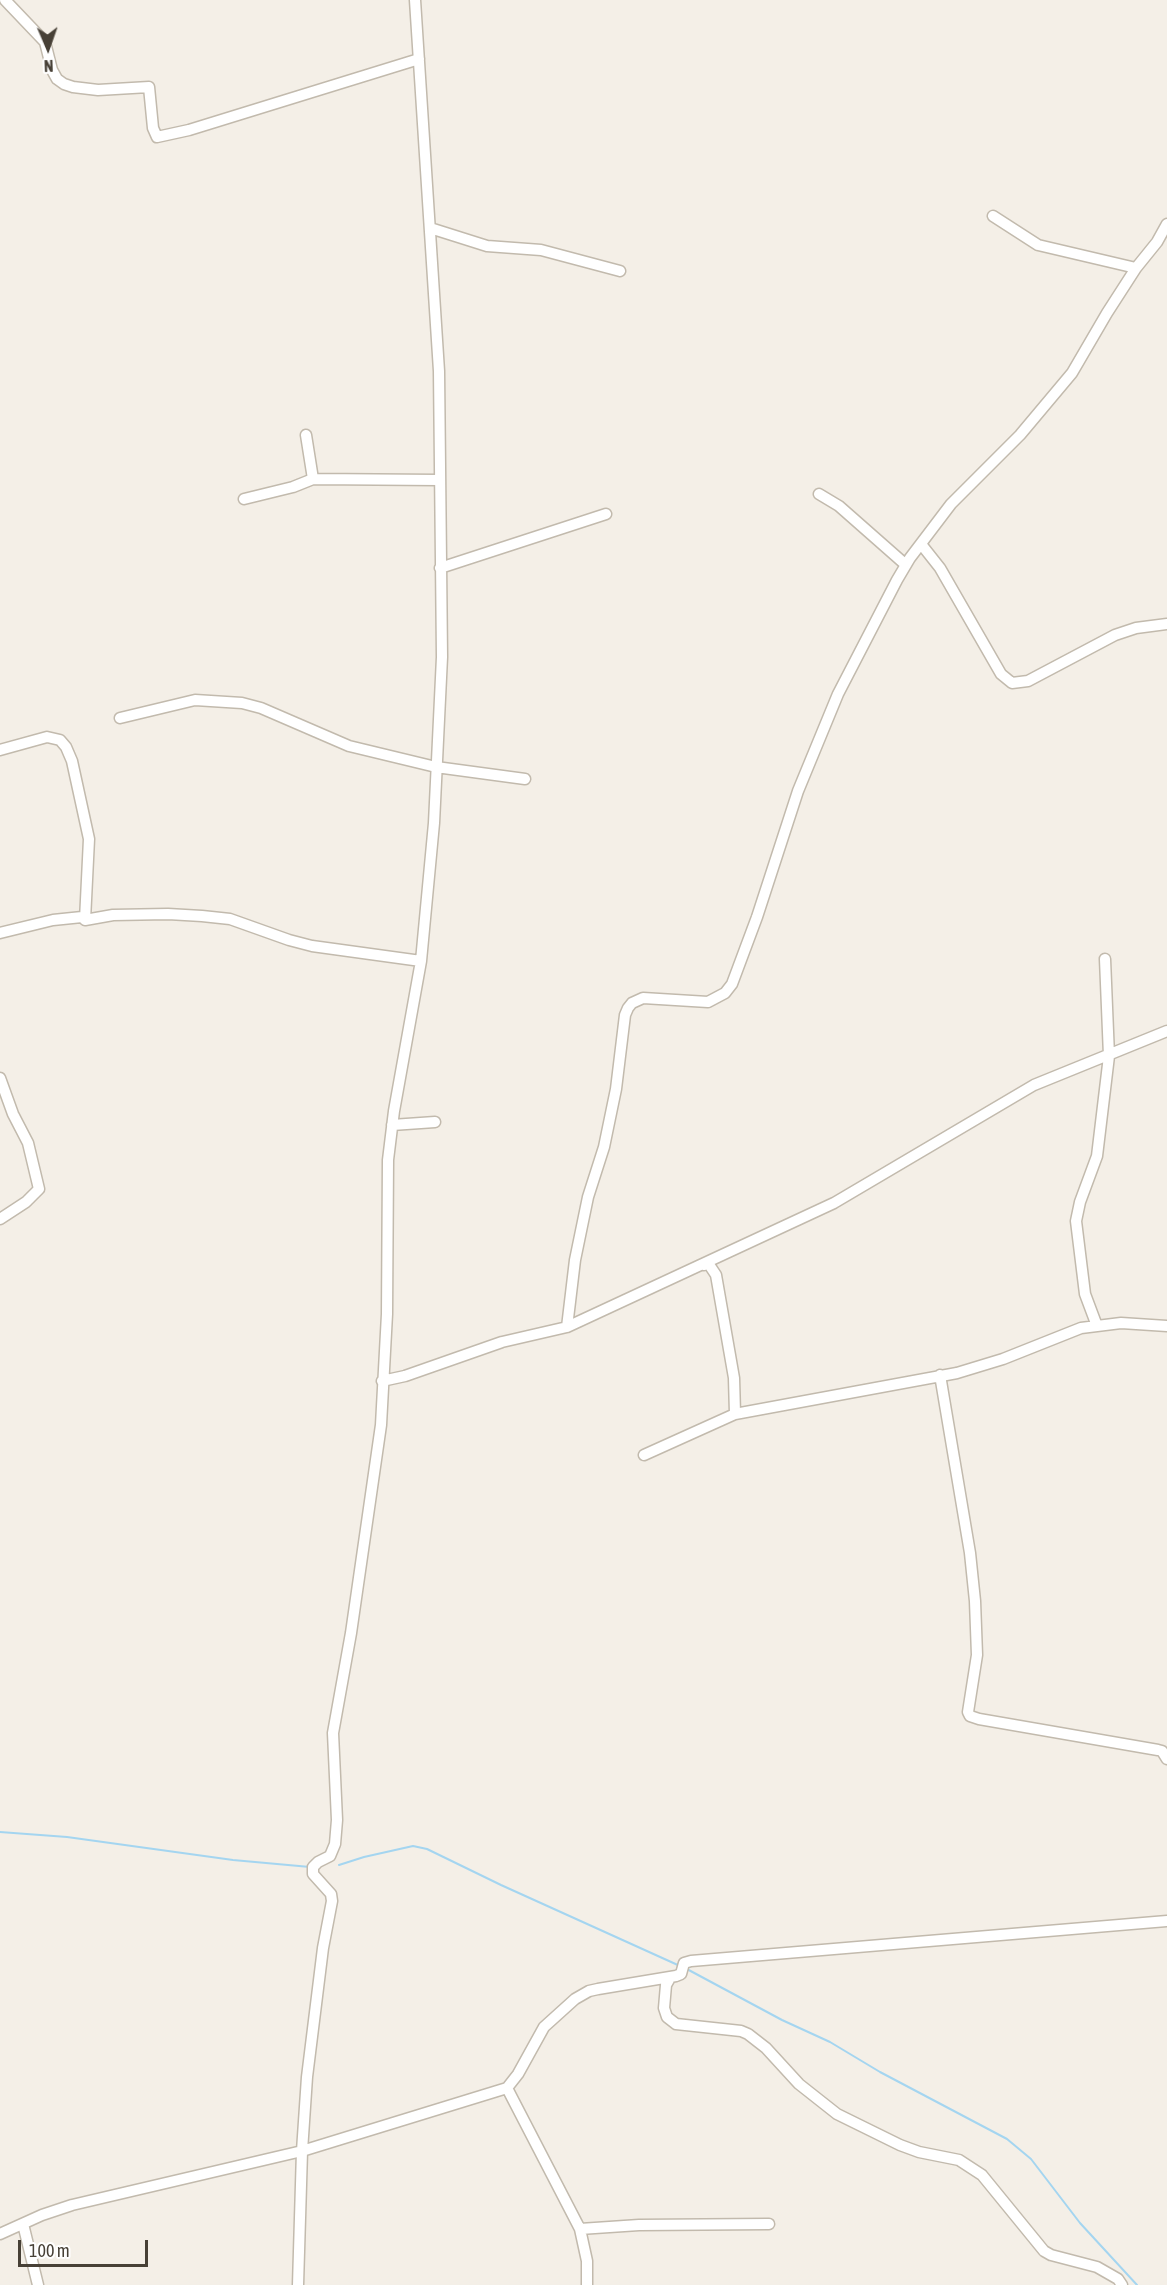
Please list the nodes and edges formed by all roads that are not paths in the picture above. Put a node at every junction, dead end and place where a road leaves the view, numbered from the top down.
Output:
1 (5, 0) edge
2 (415, 0) edge
3 (419, 59) junction
4 (993, 216) dead end
5 (1167, 224) edge
6 (430, 228) junction
7 (1136, 268) junction
8 (620, 271) dead end
9 (306, 435) dead end
10 (314, 479) junction
11 (439, 480) junction
12 (819, 494) dead end
13 (244, 499) dead end
14 (606, 514) dead end
15 (921, 544) junction
16 (906, 565) junction
17 (440, 568) junction
18 (1167, 624) edge
19 (120, 718) dead end
20 (0, 750) edge
21 (436, 767) junction
22 (525, 779) dead end
23 (85, 920) junction
24 (0, 933) edge
25 (1105, 959) dead end
26 (421, 961) junction
27 (1167, 1031) edge
28 (1109, 1056) junction
29 (0, 1078) edge
30 (435, 1122) dead end
31 (392, 1125) junction
32 (0, 1219) edge
33 (704, 1265) junction
34 (1097, 1326) junction
35 (1167, 1326) edge
36 (567, 1327) junction
37 (940, 1375) junction
38 (382, 1381) junction
39 (735, 1414) junction
40 (644, 1455) dead end
41 (1167, 1759) edge
42 (1167, 1921) edge
43 (670, 1977) junction
44 (507, 2088) junction
45 (302, 2151) junction
46 (23, 2224) junction
47 (770, 2224) dead end
48 (580, 2229) junction
49 (0, 2234) edge
50 (38, 2285) edge
51 (298, 2285) edge
52 (587, 2285) edge
53 (1122, 2285) edge

1 - 3 street
2 - 3 street
3 - 6 street
4 - 7 street
5 - 7 street
6 - 8 street
6 - 11 street
7 - 15 street
9 - 10 street
10 - 11 street
10 - 13 street
11 - 17 street
12 - 16 street
14 - 17 street
15 - 16 street
15 - 18 street
16 - 36 street
17 - 21 street
19 - 21 street
20 - 23 street
21 - 22 street
21 - 26 street
23 - 24 street
23 - 26 street
25 - 28 street
26 - 31 street
27 - 28 street
28 - 33 street
28 - 34 street
29 - 32 street
30 - 31 street
31 - 38 street
33 - 36 street
33 - 39 street
34 - 35 street
34 - 37 street
36 - 38 street
37 - 39 street
37 - 41 street
38 - 45 street
39 - 40 street
42 - 43 street
43 - 44 street
43 - 53 street
44 - 45 street
44 - 48 street
45 - 46 street
45 - 51 street
46 - 49 street
46 - 50 street
47 - 48 street
48 - 52 street

